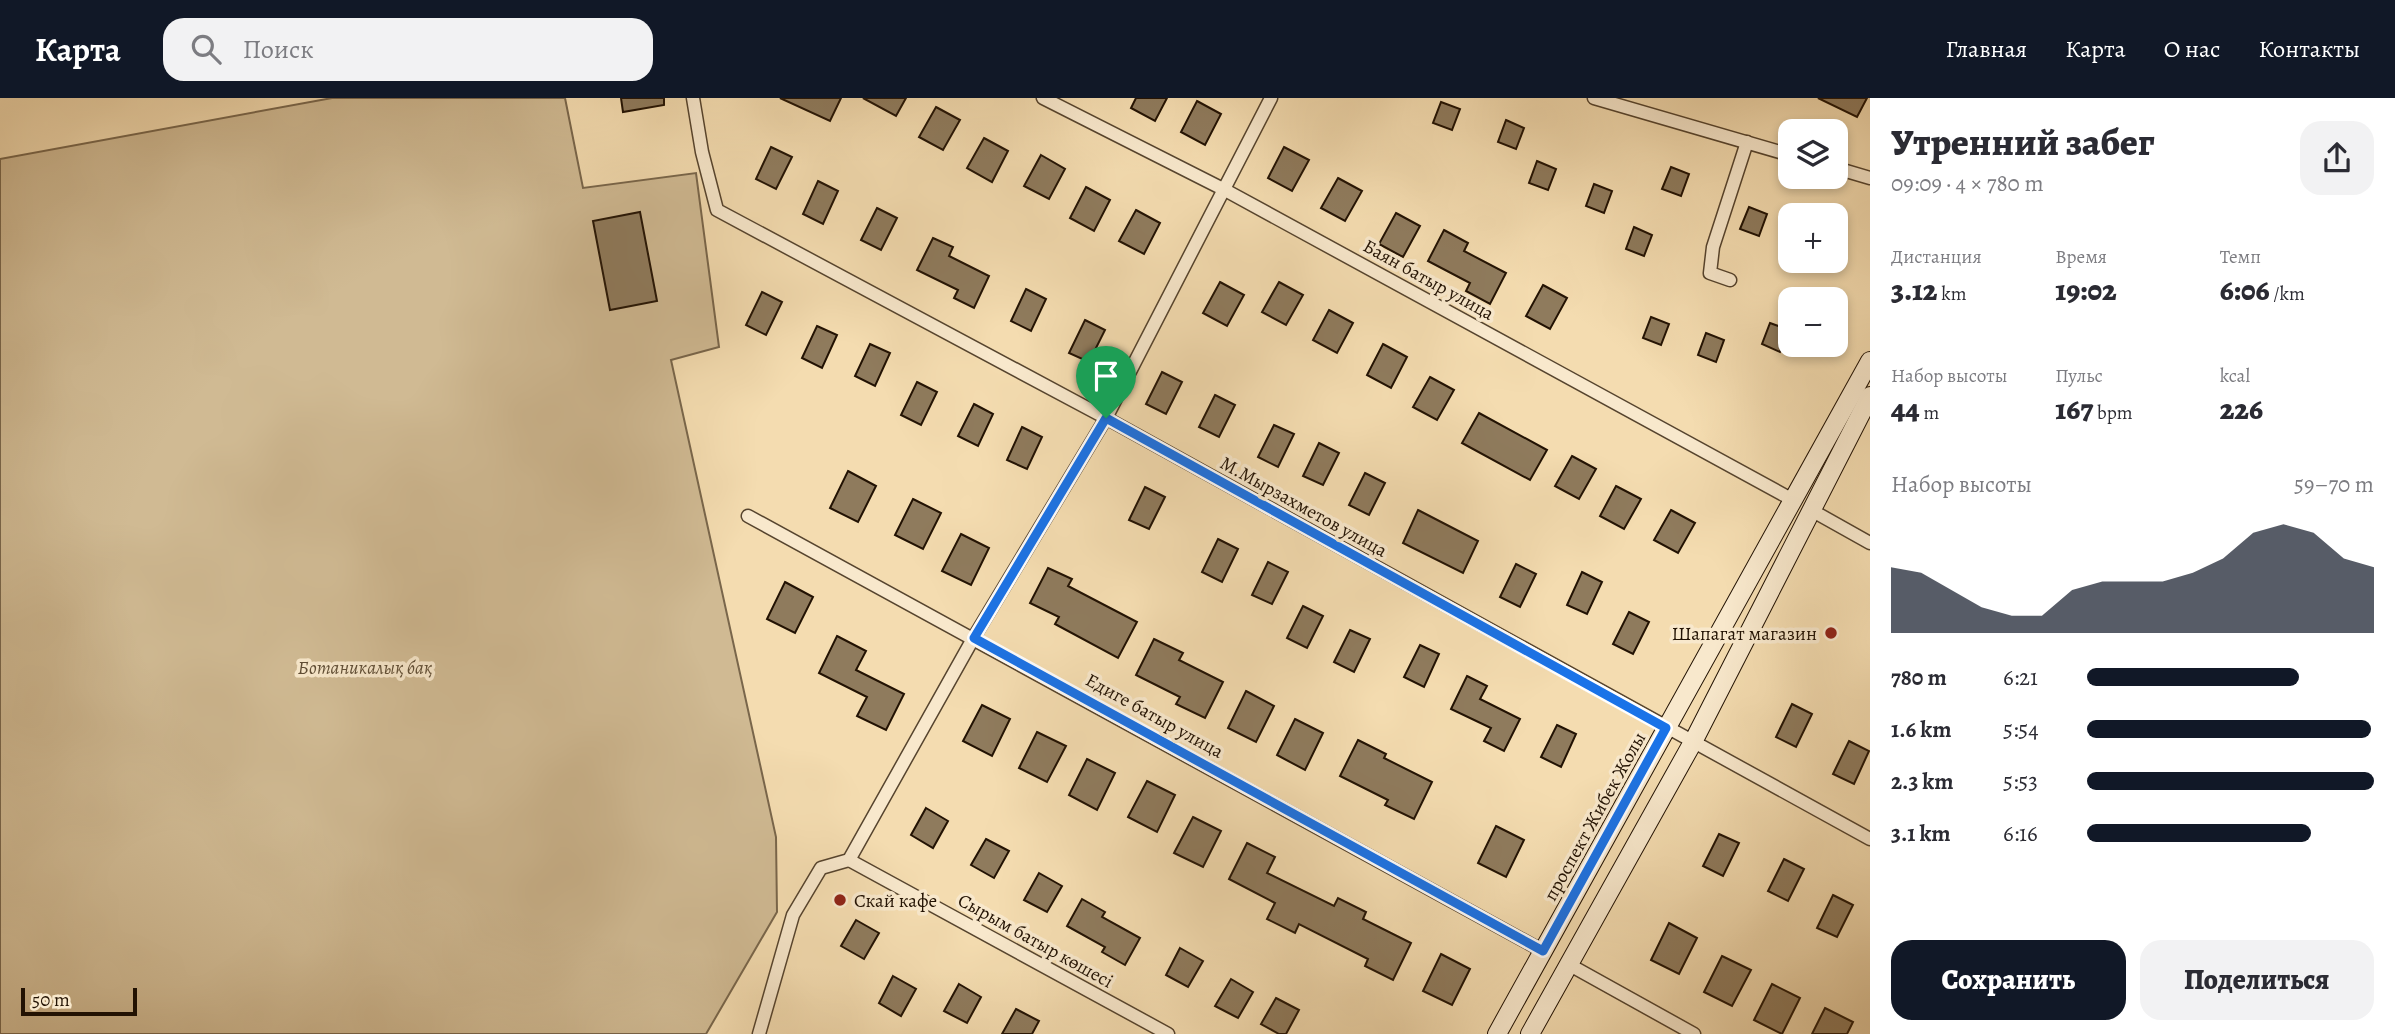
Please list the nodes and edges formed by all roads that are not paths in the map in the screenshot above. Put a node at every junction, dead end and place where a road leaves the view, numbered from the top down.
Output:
1 (693, 98) edge
2 (1043, 98) edge
3 (1271, 98) edge
4 (1594, 98) edge
5 (1747, 142) junction
6 (1778, 151) edge
7 (1848, 172) edge
8 (1870, 178) edge
9 (1226, 190) junction
10 (1730, 280) dead end
11 (1870, 361) edge
12 (1870, 396) edge
13 (1106, 418) junction
14 (1793, 500) junction
15 (1811, 510) junction
16 (748, 516) dead end
17 (1870, 543) edge
18 (974, 638) junction
19 (1666, 728) junction
20 (1693, 742) junction
21 (1870, 839) edge
22 (849, 860) junction
23 (1543, 951) junction
24 (1567, 964) junction
25 (760, 1034) edge
26 (1168, 1034) edge
27 (1497, 1034) edge
28 (1530, 1034) edge
29 (1694, 1034) edge

1 - 13 street, М.Мырзахметов улица
2 - 9 street, Баян батыр улица
3 - 9 street
4 - 5 street
5 - 6 street
5 - 10 street
7 - 8 street
9 - 13 street
9 - 14 street, Баян батыр улица
11 - 14 street, проспект Жибек Жолы
12 - 15 street
13 - 18 street
13 - 19 street, М.Мырзахметов улица
14 - 19 street, проспект Жибек Жолы
15 - 17 street
15 - 20 street
16 - 18 street, Едиге батыр улица
18 - 22 street
18 - 23 street, Едиге батыр улица
19 - 20 street, М.Мырзахметов улица
19 - 23 street, проспект Жибек Жолы
20 - 21 street, М.Мырзахметов улица
20 - 24 street
22 - 25 street
22 - 26 street, Сырым батыр көшесі
23 - 27 street, проспект Жибек Жолы
24 - 28 street
24 - 29 street

